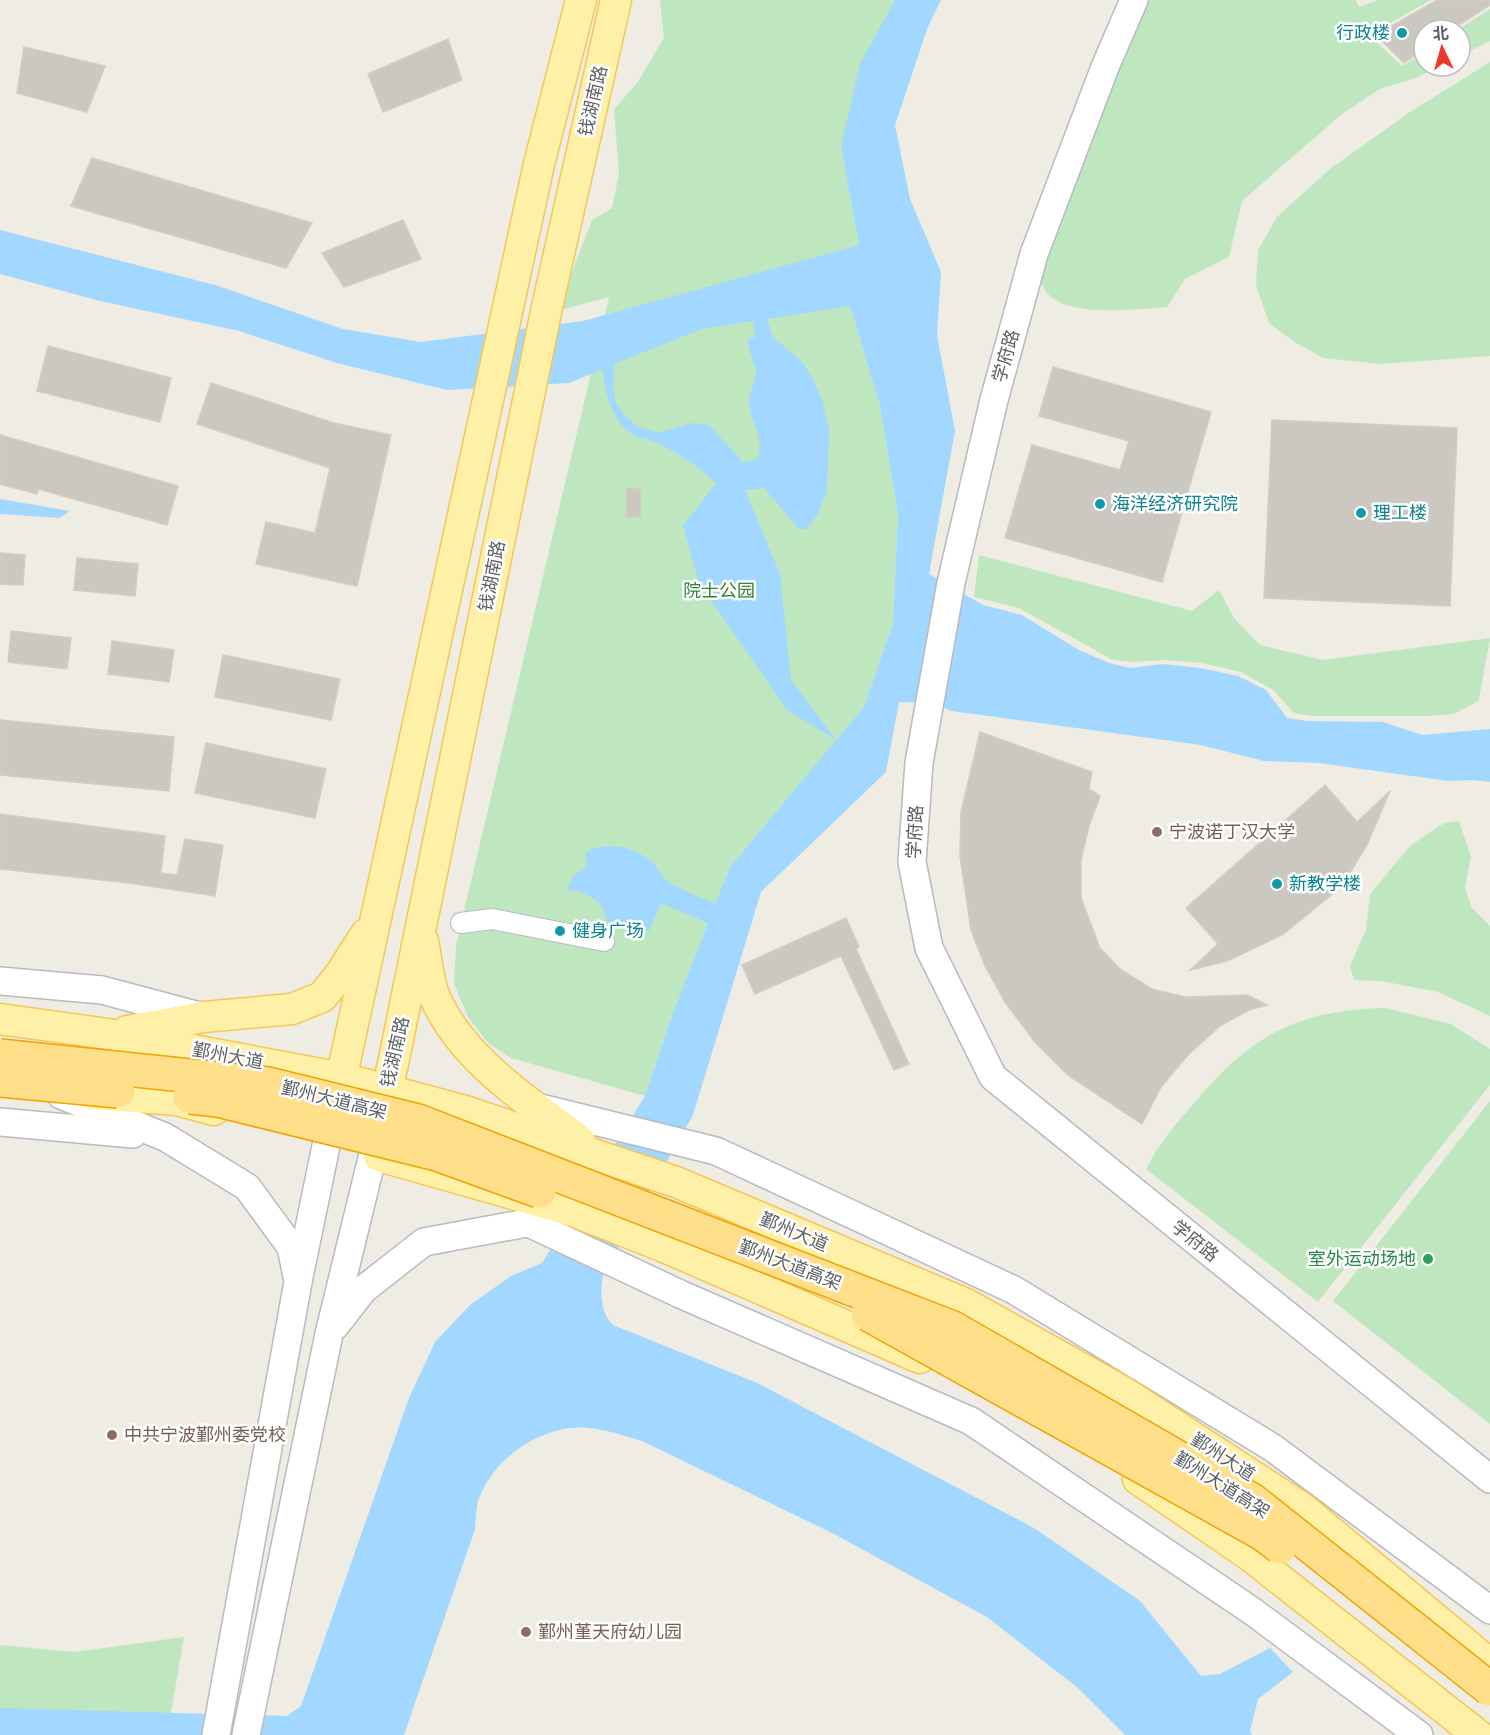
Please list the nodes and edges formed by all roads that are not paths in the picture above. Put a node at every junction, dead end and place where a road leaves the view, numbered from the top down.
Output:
1 (581, 0) edge
2 (616, 0) edge
3 (1134, 0) edge
4 (377, 916) junction
5 (461, 923) dead end
6 (420, 932) junction
7 (604, 941) dead end
8 (0, 981) edge
9 (203, 1017) junction
10 (0, 1019) edge
11 (108, 1034) junction
12 (0, 1056) edge
13 (342, 1078) junction
14 (0, 1080) edge
15 (0, 1087) edge
16 (48, 1090) junction
17 (386, 1091) junction
18 (535, 1106) junction
19 (0, 1122) edge
20 (165, 1137) junction
21 (327, 1141) junction
22 (373, 1154) junction
23 (598, 1156) junction
24 (573, 1211) junction
25 (531, 1224) junction
26 (298, 1282) junction
27 (329, 1334) junction
28 (1490, 1479) edge
29 (1490, 1610) edge
30 (1490, 1664) edge
31 (1490, 1689) edge
32 (1490, 1711) edge
33 (216, 1735) edge
34 (246, 1735) edge
35 (1419, 1735) edge
36 (1478, 1735) edge

1 - 4 main road, 钱湖南路
2 - 6 main road, 钱湖南路
3 - 28 street, 学府路
4 - 9 main road
4 - 13 main road, 钱湖南路
5 - 7 street
6 - 17 main road, 钱湖南路
6 - 18 main road
8 - 9 street, 鄞州大道
9 - 11 main road
10 - 11 main road, 鄞州大道
11 - 13 main road, 鄞州大道
12 - 31 highway, 鄞州大道高架, bridge
13 - 17 main road, 鄞州大道
13 - 21 main road, 钱湖南路
14 - 32 highway, 鄞州大道高架, bridge
15 - 16 main road
16 - 20 street
16 - 21 main road
17 - 22 main road, 钱湖南路
17 - 23 main road, 鄞州大道
18 - 23 main road
18 - 29 street, 鄞州大道
19 - 20 street
20 - 26 street
21 - 22 main road
21 - 26 street
22 - 24 main road
22 - 27 street
23 - 30 main road, 鄞州大道
24 - 25 street
24 - 36 main road
25 - 27 street
25 - 35 street
26 - 33 street
27 - 34 street

